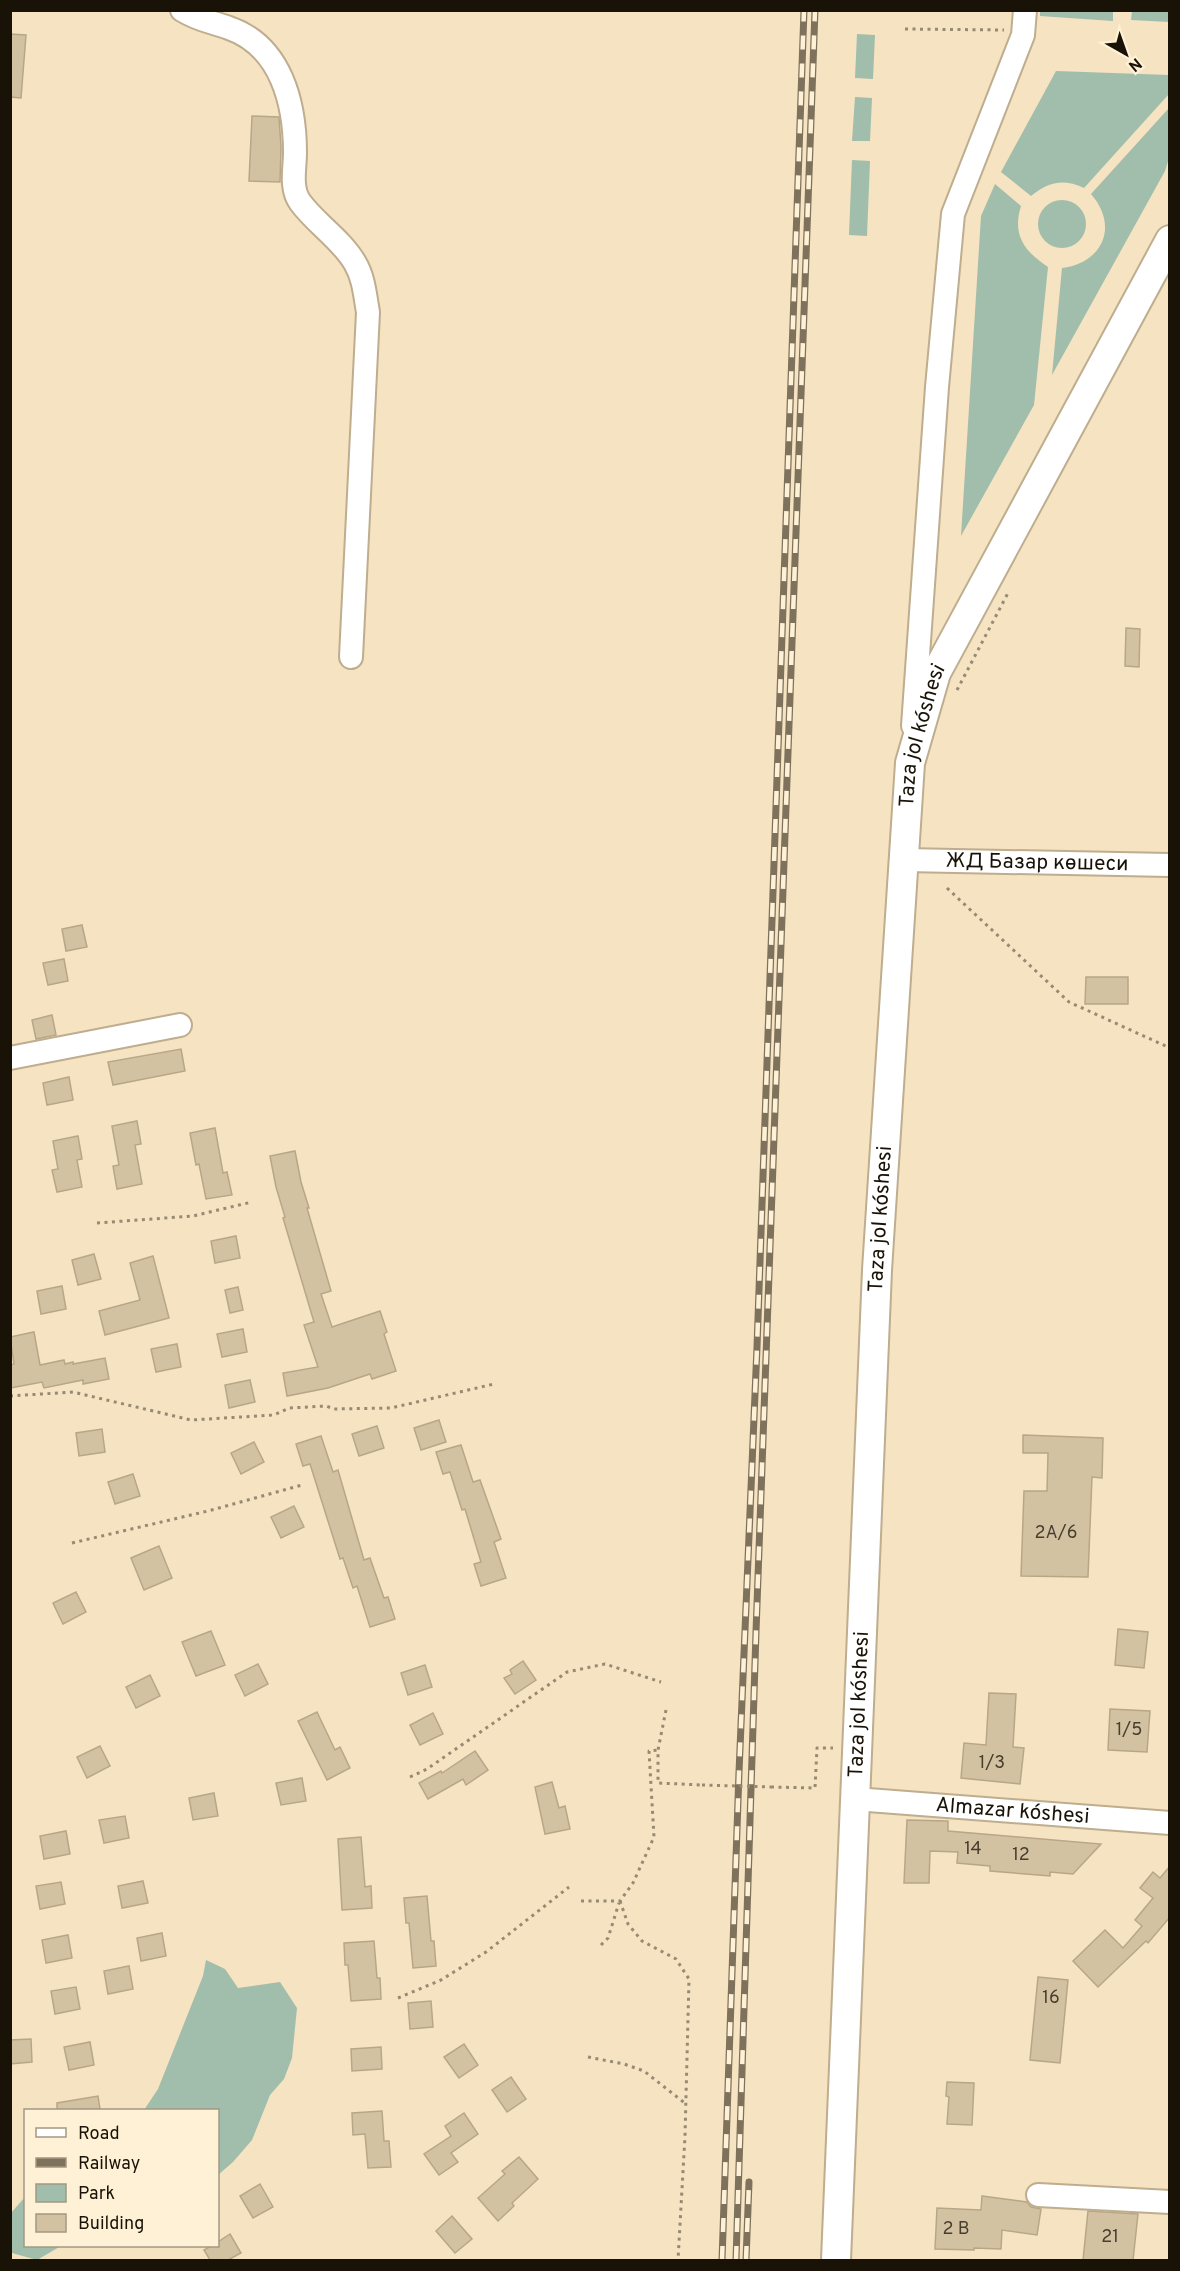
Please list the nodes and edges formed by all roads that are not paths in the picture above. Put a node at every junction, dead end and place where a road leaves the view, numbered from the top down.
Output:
1 (182, 10) edge
2 (1019, 22) edge
3 (1170, 240) edge
4 (351, 657) dead end
5 (910, 764) junction
6 (905, 860) junction
7 (1170, 865) edge
8 (180, 1025) dead end
9 (10, 1058) edge
10 (855, 1799) junction
11 (1170, 1823) edge
12 (1038, 2195) dead end
13 (1170, 2202) edge
14 (836, 2260) edge

1 - 4 street
2 - 5 street
3 - 5 main road, Taza jol kóshesi
5 - 6 main road, Taza jol kóshesi
6 - 7 street, ЖД Базар көшеси
6 - 10 main road, Taza jol kóshesi
8 - 9 street
10 - 11 street, Almazar kóshesi
10 - 14 main road, Taza jol kóshesi
12 - 13 street

